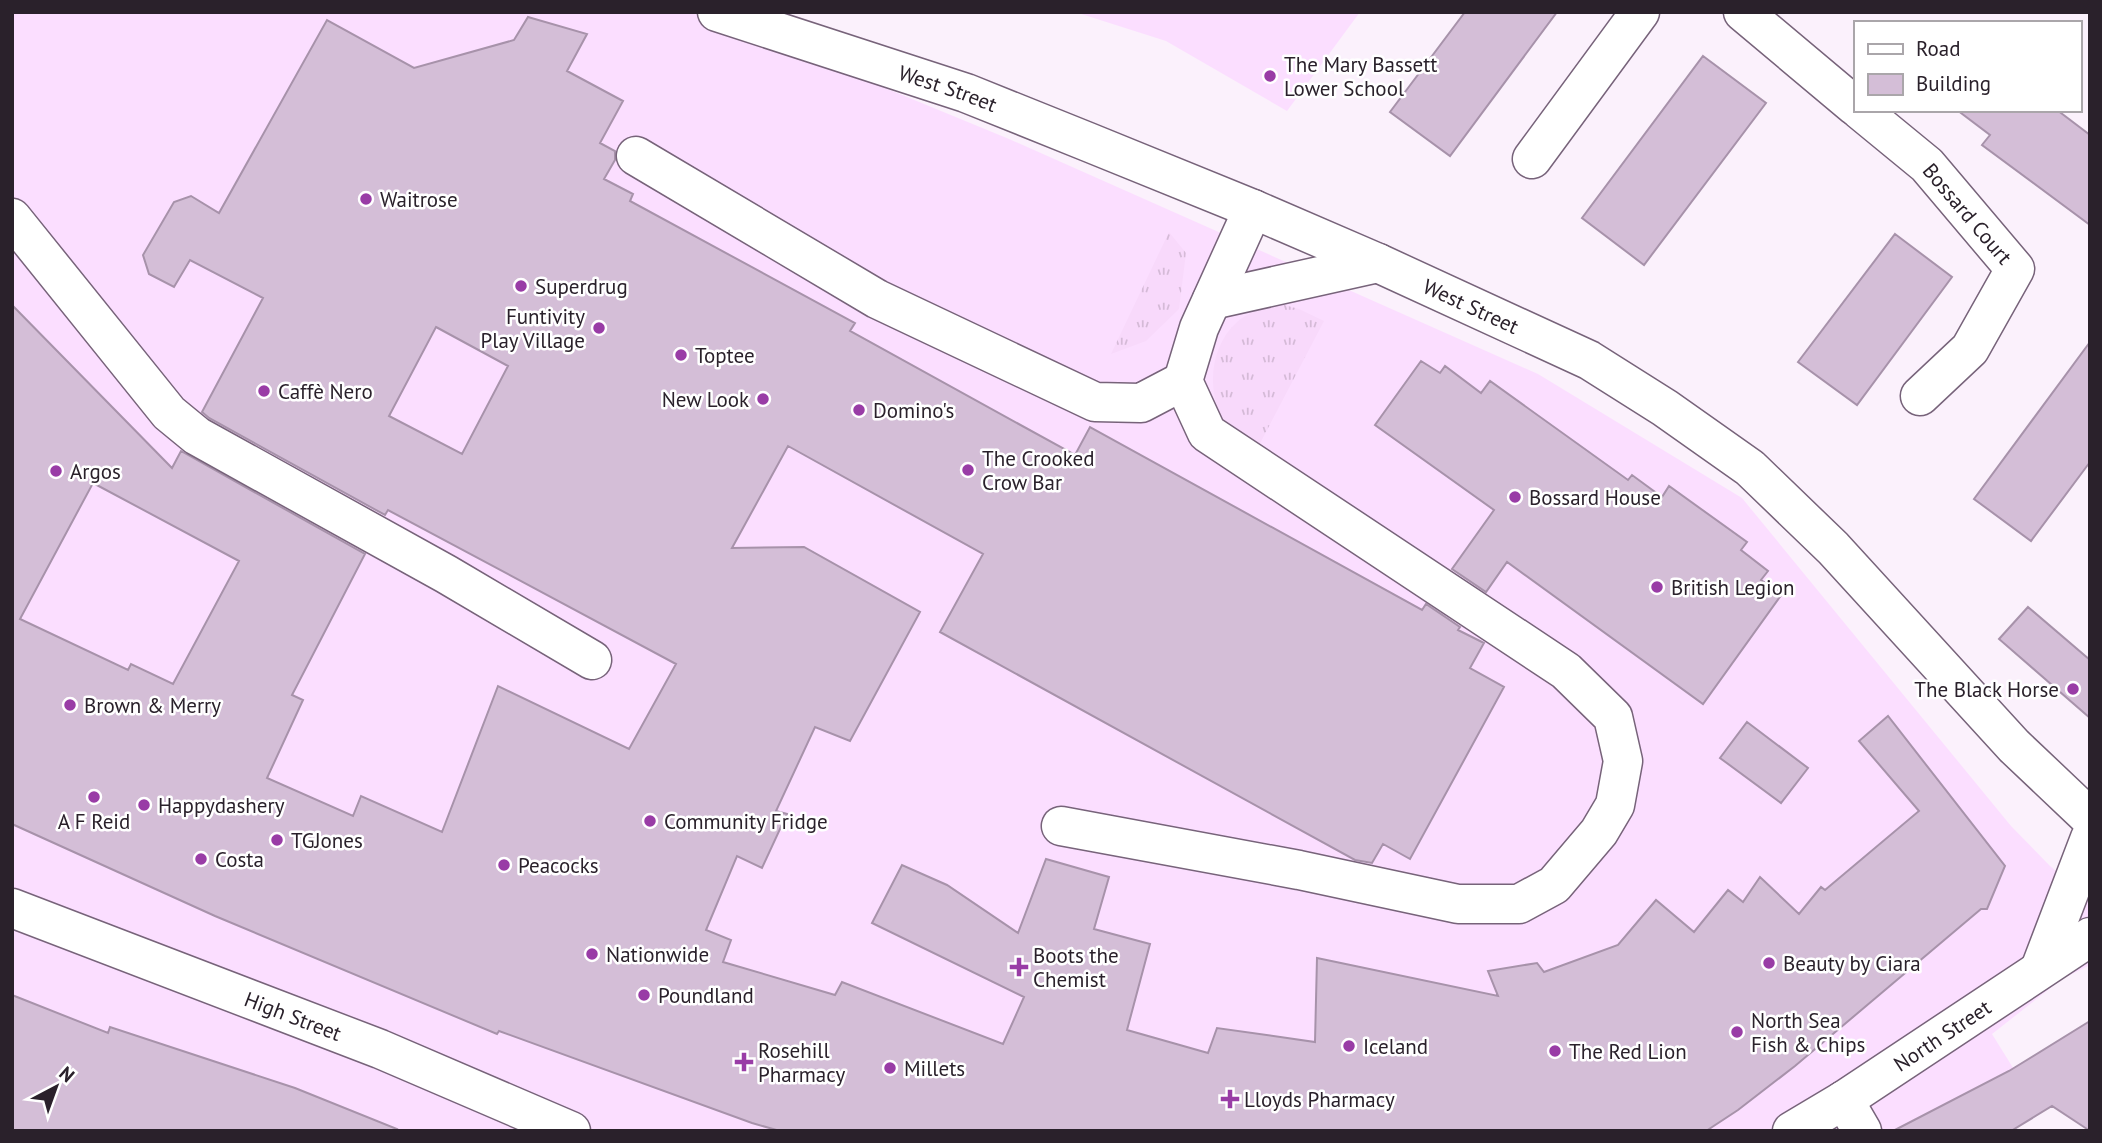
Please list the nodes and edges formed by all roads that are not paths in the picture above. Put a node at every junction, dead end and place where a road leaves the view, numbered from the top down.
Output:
1 (717, 12) edge
2 (1640, 12) edge
3 (1743, 12) edge
4 (1854, 105) edge
5 (1862, 112) edge
6 (636, 156) dead end
7 (1532, 159) dead end
8 (1253, 209) junction
9 (12, 218) edge
10 (1378, 263) junction
11 (1212, 300) junction
12 (1183, 381) junction
13 (1920, 397) dead end
14 (592, 660) dead end
15 (2090, 818) edge
16 (1061, 826) dead end
17 (2090, 838) edge
18 (12, 908) edge
19 (2090, 937) edge
20 (2040, 969) junction
21 (1853, 1115) edge
22 (571, 1131) edge
23 (1791, 1131) edge

1 - 8 street, West Street
2 - 7 street
3 - 4 street
5 - 13 street, Bossard Court
6 - 12 street
8 - 10 street, West Street
8 - 11 street
9 - 14 street
10 - 11 street
10 - 15 street, West Street
11 - 12 street
12 - 16 street
17 - 20 street
18 - 22 street, High Street
19 - 20 street, North Street
20 - 21 street, North Street
21 - 23 street, North Street

